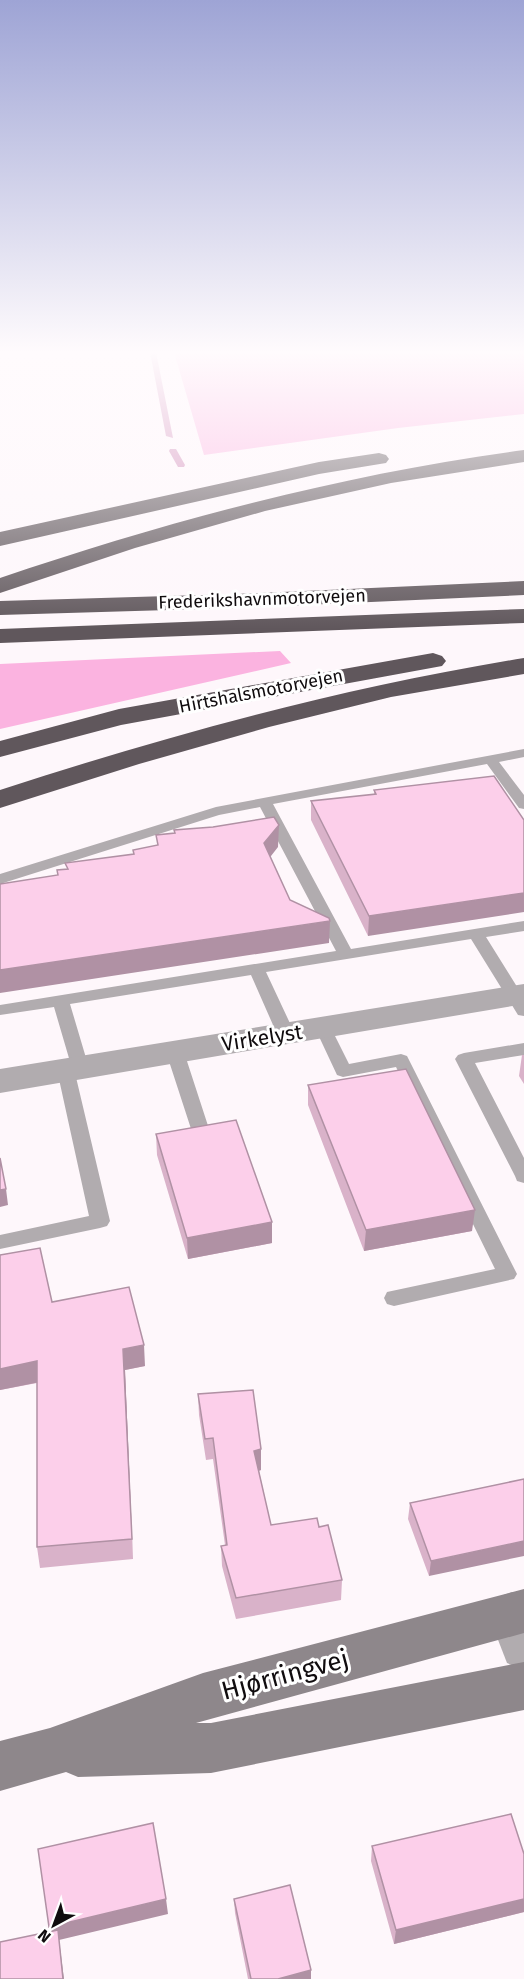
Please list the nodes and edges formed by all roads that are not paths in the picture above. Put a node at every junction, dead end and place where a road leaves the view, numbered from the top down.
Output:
1 (491, 444) edge
2 (524, 456) edge
3 (0, 538) edge
4 (0, 586) edge
5 (524, 588) edge
6 (0, 608) edge
7 (524, 616) edge
8 (0, 636) edge
9 (524, 647) edge
10 (524, 666) edge
11 (0, 748) edge
12 (524, 753) edge
13 (490, 759) junction
14 (0, 799) edge
15 (265, 802) junction
16 (524, 805) edge
17 (0, 879) edge
18 (524, 926) edge
19 (476, 934) junction
20 (346, 955) junction
21 (256, 969) junction
22 (60, 1000) junction
23 (521, 1000) edge
24 (0, 1010) edge
25 (323, 1028) junction
26 (286, 1034) junction
27 (524, 1049) edge
28 (175, 1052) junction
29 (73, 1069) junction
30 (0, 1081) edge
31 (203, 1138) edge
32 (524, 1176) edge
33 (0, 1242) edge
34 (394, 1298) dead end
35 (520, 1624) edge
36 (524, 1686) edge
37 (50, 1753) junction
38 (0, 1766) edge

1 - 3 highway
2 - 4 highway
5 - 6 highway, Frederikshavnmotorvejen
7 - 8 highway, Frederikshavnmotorvejen
9 - 11 highway, Hirtshalsmotorvejen
10 - 14 highway
12 - 13 lane
13 - 15 lane
13 - 16 lane
15 - 17 lane
15 - 20 lane
18 - 19 lane
19 - 20 lane
19 - 23 lane
20 - 21 lane
21 - 22 lane
21 - 26 lane
22 - 24 lane
22 - 29 lane
23 - 25 street, Virkelyst
25 - 26 street, Virkelyst
25 - 34 lane
26 - 28 street, Virkelyst
27 - 32 lane
28 - 29 street, Virkelyst
28 - 31 lane
29 - 30 street, Virkelyst
29 - 33 lane
35 - 37 main road, Hjørringvej
36 - 37 main road, Hjørringvej
37 - 38 main road, Hjørringvej

